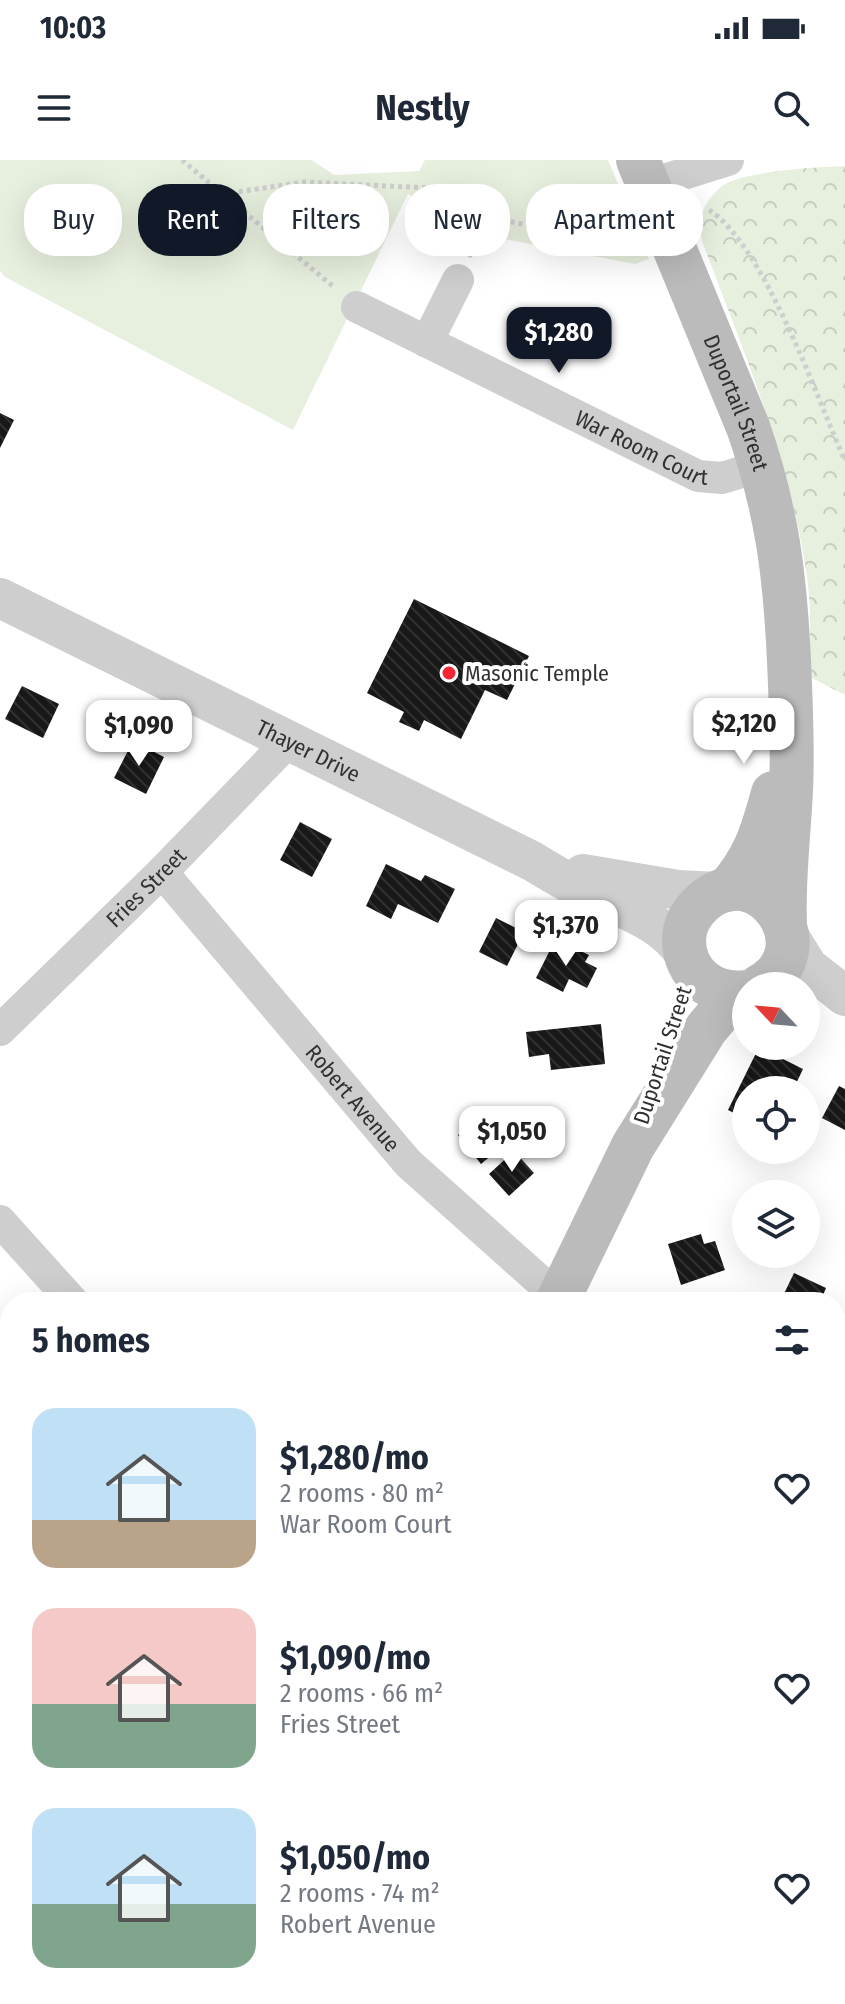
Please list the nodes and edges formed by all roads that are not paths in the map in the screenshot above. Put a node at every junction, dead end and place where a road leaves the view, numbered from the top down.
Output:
1 (728, 160) edge
2 (643, 172) edge
3 (458, 280) road end
4 (357, 307) road end
5 (427, 342) junction
6 (761, 466) junction
7 (0, 598) edge
8 (789, 656) junction
9 (289, 741) junction
10 (532, 861) junction
11 (162, 872) junction
12 (722, 891) junction
13 (786, 929) junction
14 (687, 960) junction
15 (776, 972) edge
16 (732, 991) edge
17 (845, 996) edge
18 (732, 1003) edge
19 (820, 1011) edge
20 (845, 1021) edge
21 (0, 1030) edge
22 (633, 1146) junction
23 (0, 1221) edge
24 (64, 1292) edge
25 (552, 1292) edge
26 (566, 1292) edge

1 - 2 street
2 - 6 main road, Duportail Street
3 - 5 street
4 - 5 street, War Room Court
5 - 6 street, War Room Court
6 - 8 main road, Duportail Street
7 - 9 street, Thayer Drive
8 - 12 main road, Duportail Street
8 - 13 main road, Duportail Street
9 - 10 street, Thayer Drive
9 - 11 street, Fries Street
10 - 12 street, Thayer Drive
10 - 14 street, Thayer Drive
11 - 21 street, Fries Street
11 - 25 street, Robert Avenue
12 - 13 main road
12 - 14 main road
13 - 15 main road
13 - 17 street
14 - 16 main road
14 - 22 main road, Duportail Street
18 - 22 main road, Duportail Street
19 - 20 street
22 - 26 main road, Duportail Street
23 - 24 street

